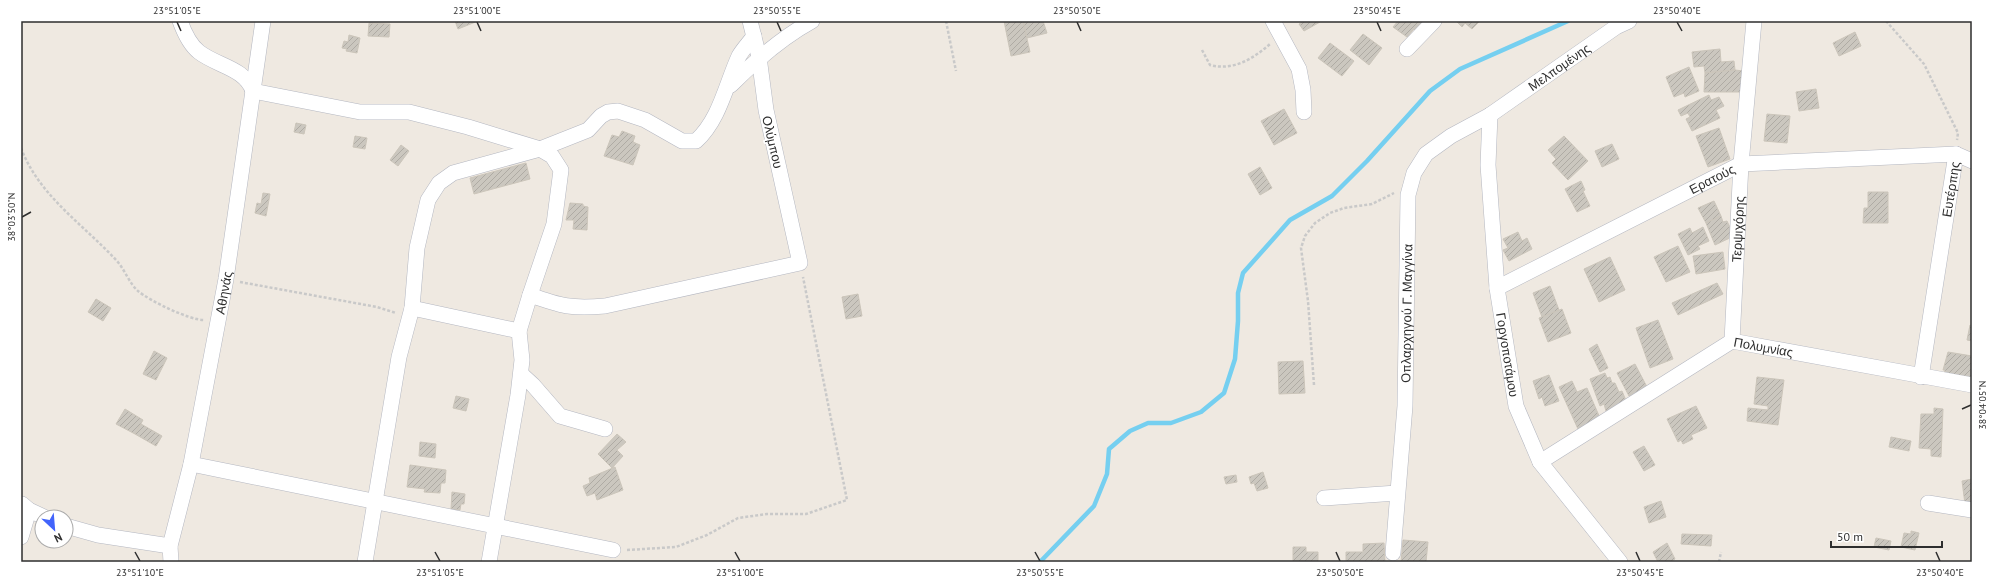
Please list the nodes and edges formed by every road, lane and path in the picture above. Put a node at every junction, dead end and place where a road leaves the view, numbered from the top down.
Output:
1 (180, 21) edge
2 (263, 21) edge
3 (750, 21) edge
4 (812, 21) edge
5 (946, 21) edge
6 (1273, 21) edge
7 (1434, 21) edge
8 (1629, 21) edge
9 (1754, 21) edge
10 (1886, 21) edge
11 (1280, 35) junction
12 (754, 36) junction
13 (1407, 49) dead end
14 (1202, 50) dead end
15 (759, 57) junction
16 (956, 71) dead end
17 (727, 89) junction
18 (252, 91) junction
19 (1304, 112) dead end
20 (1490, 115) junction
21 (21, 148) edge
22 (540, 149) junction
23 (1956, 154) junction
24 (1972, 161) edge
25 (1741, 164) junction
26 (1410, 185) junction
27 (800, 263) junction
28 (226, 279) junction
29 (1497, 288) junction
30 (530, 295) junction
31 (410, 313) junction
32 (217, 321) junction
33 (519, 331) junction
34 (1732, 341) junction
35 (521, 374) junction
36 (1921, 377) junction
37 (1314, 385) dead end
38 (1972, 385) edge
39 (605, 429) dead end
40 (1540, 462) junction
41 (191, 464) junction
42 (1397, 493) junction
43 (1324, 498) dead end
44 (376, 502) junction
45 (1928, 503) dead end
46 (25, 506) edge
47 (1972, 510) edge
48 (34, 511) edge
49 (494, 527) junction
50 (74, 528) edge
51 (21, 537) edge
52 (170, 546) junction
53 (613, 550) joint
54 (1721, 552) dead end
55 (1393, 553) dead end
56 (171, 562) edge
57 (365, 562) edge
58 (489, 562) edge
59 (1620, 562) edge
60 (1719, 562) edge

1 - 18 street
2 - 18 street, Αθηνάς
3 - 12 street, Ολύμπου
4 - 15 street
5 - 16 path
6 - 11 street
7 - 13 street
8 - 20 street, Μελπομένης
9 - 25 street, Τερψιχόρης
10 - 23 path, Ευτέρπης
11 - 14 path
11 - 19 street
12 - 15 street, Ολύμπου
12 - 17 street
15 - 17 street
15 - 27 street, Ολύμπου
17 - 22 street
18 - 22 street
18 - 28 street, Αθηνάς
20 - 26 street, Οπλαρχηγού Γ. Μαγγίνα
20 - 29 street, Γοργοποτάμου
21 - 32 path
22 - 30 street
22 - 31 street
23 - 24 street, Ερατούς
23 - 25 street, Ερατούς
23 - 36 street, Ευτέρπης
25 - 29 street, Ερατούς
25 - 34 street, Τερψιχόρης
26 - 37 path
26 - 42 street, Οπλαρχηγού Γ. Μαγγίνα
27 - 30 street
27 - 53 path
28 - 31 path
28 - 32 street, Αθηνάς
29 - 40 street, Γοργοποτάμου
30 - 33 street
31 - 33 street
31 - 44 street
32 - 41 street, Αθηνάς
33 - 35 street
34 - 36 street, Πολυμνίας
34 - 40 street, Πολυμνίας
35 - 39 street
35 - 49 street
36 - 38 street, Πολυμνίας
40 - 59 street, Γοργοποτάμου
41 - 44 street
41 - 52 street, Αθηνάς
42 - 43 street
42 - 55 street, Οπλαρχηγού Γ. Μαγγίνα
44 - 49 street
44 - 57 street
45 - 47 street
46 - 48 street
46 - 51 street
49 - 53 street
49 - 58 street
50 - 52 street
52 - 56 street, Αθηνάς
54 - 60 path

